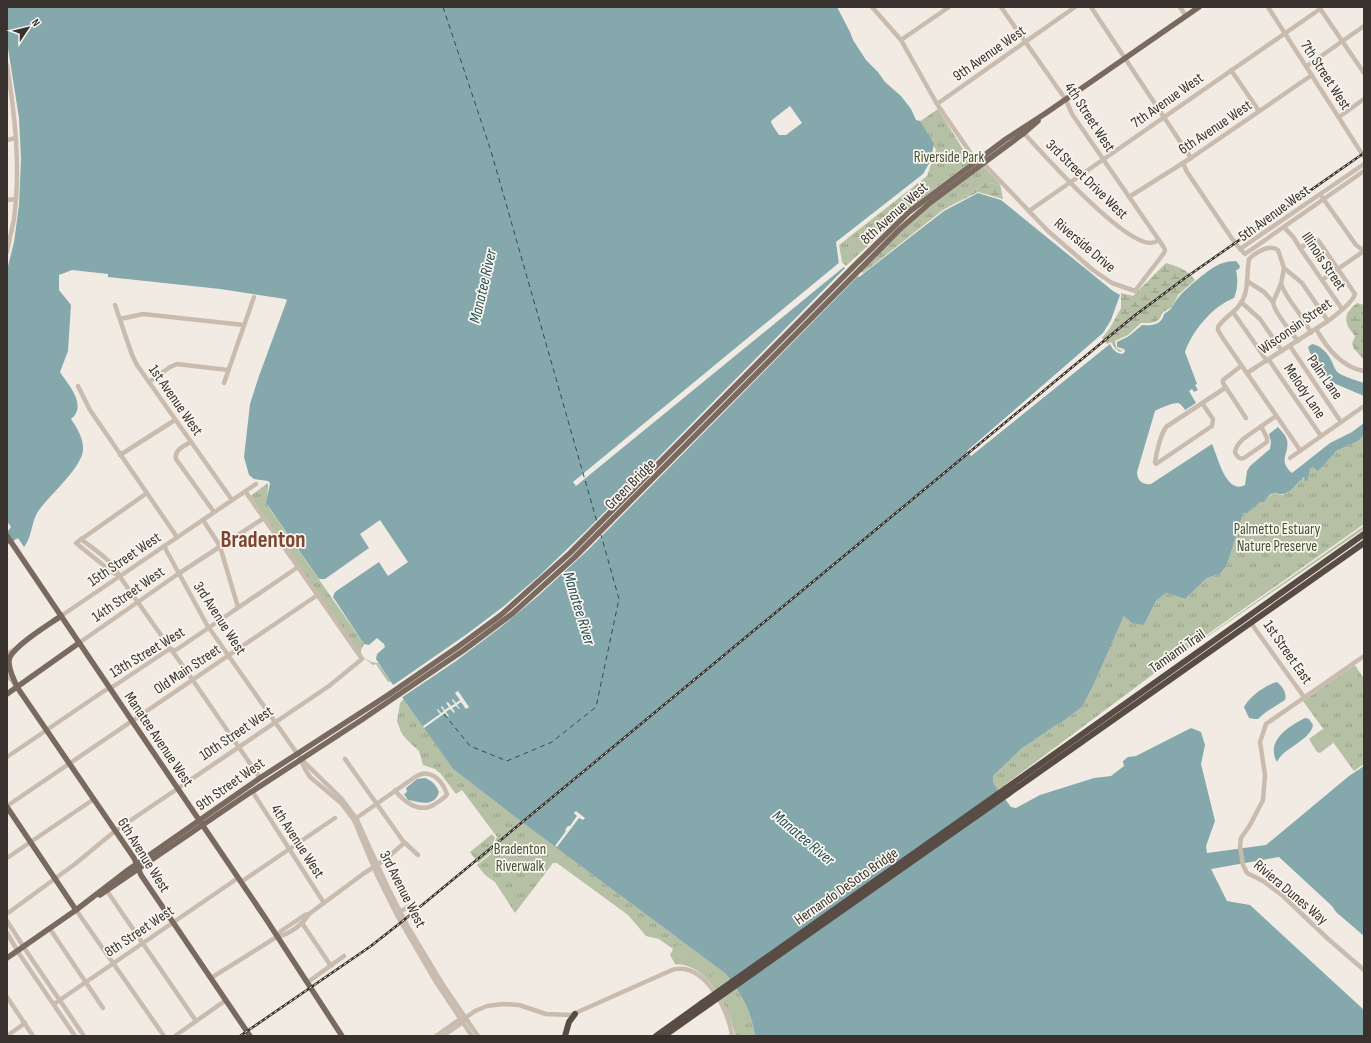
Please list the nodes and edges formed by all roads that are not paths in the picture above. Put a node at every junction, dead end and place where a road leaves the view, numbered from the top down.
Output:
1 (872, 7) edge
2 (949, 7) edge
3 (1001, 7) edge
4 (1075, 7) edge
5 (1091, 7) edge
6 (1180, 7) edge
7 (1199, 7) edge
8 (1268, 7) edge
9 (1319, 8) edge
10 (1186, 16) junction
11 (1364, 26) edge
12 (1285, 33) junction
13 (901, 40) junction
14 (1342, 41) junction
15 (1026, 42) junction
16 (1124, 59) junction
17 (7, 65) edge
18 (1307, 66) junction
19 (1231, 70) junction
20 (1364, 73) edge
21 (1312, 74) junction
22 (9, 93) edge
23 (1364, 99) edge
24 (1066, 100) junction
25 (937, 104) junction
26 (1259, 111) junction
27 (1163, 117) junction
28 (1339, 117) junction
29 (1022, 131) junction
30 (16, 138) junction
31 (1006, 139) junction
32 (7, 140) edge
33 (1364, 157) edge
34 (1191, 158) junction
35 (1103, 159) junction
36 (976, 161) junction
37 (983, 163) junction
38 (1183, 163) junction
39 (1364, 164) edge
40 (1364, 171) edge
41 (1070, 182) junction
42 (1320, 194) junction
43 (1129, 197) junction
44 (16, 199) junction
45 (1324, 199) junction
46 (7, 200) edge
47 (931, 202) junction
48 (1029, 211) junction
49 (1284, 227) junction
50 (1261, 234) junction
51 (1159, 240) junction
52 (1265, 240) junction
53 (1269, 248) junction
54 (1300, 248) junction
55 (1240, 249) junction
56 (1364, 251) edge
57 (7, 252) edge
58 (1254, 252) junction
59 (859, 265) junction
60 (1284, 268) junction
61 (1338, 269) junction
62 (1322, 280) junction
63 (1247, 281) junction
64 (1281, 284) junction
65 (254, 297) dead end
66 (1241, 302) junction
67 (1273, 302) junction
68 (115, 305) dead end
69 (1342, 309) junction
70 (1233, 312) junction
71 (120, 319) junction
72 (1328, 321) junction
73 (244, 325) junction
74 (1316, 329) junction
75 (1311, 333) junction
76 (1298, 341) junction
77 (1290, 346) junction
78 (1282, 351) junction
79 (1268, 360) junction
80 (1241, 366) junction
81 (228, 370) junction
82 (1364, 371) edge
83 (1247, 373) junction
84 (149, 382) junction
85 (224, 383) dead end
86 (78, 386) dead end
87 (1225, 388) junction
88 (1202, 403) junction
89 (1364, 406) edge
90 (1276, 416) junction
91 (1246, 418) dead end
92 (175, 420) junction
93 (1341, 422) junction
94 (1261, 426) junction
95 (1321, 436) junction
96 (191, 442) junction
97 (1300, 450) junction
98 (1157, 452) junction
99 (120, 455) junction
100 (1167, 458) junction
101 (1290, 458) dead end
102 (256, 484) dead end
103 (245, 491) junction
104 (147, 493) junction
105 (232, 500) junction
106 (214, 512) junction
107 (264, 518) junction
108 (203, 520) junction
109 (1364, 534) edge
110 (7, 536) edge
111 (177, 537) junction
112 (1363, 544) edge
113 (164, 546) junction
114 (219, 546) junction
115 (298, 567) junction
116 (178, 574) junction
117 (119, 575) junction
118 (319, 594) junction
119 (138, 602) junction
120 (238, 607) junction
121 (61, 616) junction
122 (1251, 623) junction
123 (209, 628) junction
124 (80, 643) junction
125 (18, 646) junction
126 (171, 650) junction
127 (7, 654) edge
128 (229, 655) junction
129 (1364, 656) edge
130 (7, 661) edge
131 (10, 668) junction
132 (7, 674) edge
133 (192, 680) junction
134 (1154, 683) junction
135 (17, 687) junction
136 (110, 688) junction
137 (1158, 689) junction
138 (396, 693) joint
139 (7, 694) edge
140 (1304, 697) junction
141 (132, 721) junction
142 (276, 721) junction
143 (46, 730) junction
144 (238, 747) junction
145 (299, 756) junction
146 (7, 757) edge
147 (345, 759) dead end
148 (69, 763) junction
149 (260, 778) junction
150 (178, 788) junction
151 (395, 790) junction
152 (1006, 791) junction
153 (252, 792) junction
154 (245, 796) junction
155 (94, 799) junction
156 (229, 804) junction
157 (377, 804) junction
158 (7, 806) edge
159 (335, 818) dead end
160 (355, 819) junction
161 (201, 823) junction
162 (116, 831) junction
163 (30, 842) junction
164 (404, 843) junction
165 (289, 849) junction
166 (418, 856) dead end
167 (7, 858) edge
168 (138, 866) junction
169 (375, 866) junction
170 (55, 879) junction
171 (240, 880) junction
172 (106, 891) junction
173 (324, 903) junction
174 (84, 905) junction
175 (409, 906) dead end
176 (76, 910) junction
177 (400, 912) junction
178 (8, 913) dead end
179 (309, 914) junction
180 (7, 921) edge
181 (174, 923) junction
182 (302, 923) junction
183 (50, 929) junction
184 (7, 933) edge
185 (278, 936) junction
186 (142, 944) junction
187 (23, 947) junction
188 (18, 951) junction
189 (344, 956) dead end
190 (7, 958) edge
191 (113, 964) junction
192 (331, 966) junction
193 (1364, 970) edge
194 (435, 975) junction
195 (211, 978) junction
196 (86, 982) junction
197 (308, 982) junction
198 (7, 997) edge
199 (59, 1000) junction
200 (226, 1000) junction
201 (54, 1004) junction
202 (704, 1005) junction
203 (103, 1008) dead end
204 (574, 1014) junction
205 (463, 1020) junction
206 (196, 1021) junction
207 (25, 1024) junction
208 (7, 1036) edge
209 (34, 1036) edge
210 (75, 1036) edge
211 (84, 1036) edge
212 (164, 1036) edge
213 (175, 1036) edge
214 (250, 1036) edge
215 (342, 1036) edge
216 (436, 1036) edge
217 (443, 1036) edge
218 (472, 1036) edge
219 (478, 1036) edge
220 (565, 1036) edge
221 (656, 1036) edge
222 (664, 1036) edge
223 (732, 1036) edge

1 - 13 street
2 - 13 street
3 - 15 street, 4th Street West
4 - 15 street, 9th Avenue West
5 - 16 street
6 - 10 street
7 - 10 main road, 8th Avenue West
8 - 12 street, 7th Street West
9 - 12 street, 7th Avenue West
9 - 14 street
10 - 16 main road, 8th Avenue West
11 - 14 street
12 - 18 street, 7th Street West
12 - 19 street, 7th Avenue West
13 - 25 street
14 - 18 street
14 - 20 street
15 - 24 street, 4th Street West
15 - 25 street, 9th Avenue West
16 - 24 main road, 8th Avenue West
16 - 27 street
17 - 22 street
18 - 21 street, 7th Street West
19 - 26 street
19 - 27 street, 7th Avenue West
21 - 26 street, 6th Avenue West
21 - 28 street, 7th Street West
22 - 30 street
23 - 28 street
24 - 29 main road, 8th Avenue West
24 - 35 street, 4th Street West
25 - 36 street
26 - 34 street, 6th Avenue West
27 - 34 street
27 - 35 street, 7th Avenue West
28 - 33 street, 7th Street West
29 - 31 main road, 8th Avenue West
29 - 37 main road, 8th Avenue West
29 - 41 street, 3rd Street Drive West
30 - 32 street
30 - 44 street
31 - 36 main road, 8th Avenue West
31 - 37 main road
34 - 38 street, 6th Avenue West
35 - 41 street, 7th Avenue West
35 - 43 street, 4th Street West
36 - 47 main road
36 - 59 main road, 8th Avenue West
37 - 47 main road, 8th Avenue West
37 - 48 street, Riverside Drive
38 - 43 street, 6th Avenue West
38 - 55 street
39 - 42 street, 5th Avenue West
40 - 45 street, 5th Avenue West
41 - 48 street, 7th Avenue West
41 - 51 street, 3rd Street Drive West
42 - 45 street
42 - 50 street, 5th Avenue West
43 - 51 street, 4th Street West
44 - 46 street
44 - 57 street
45 - 49 street, 5th Avenue West
45 - 56 street
47 - 59 main road, 8th Avenue West
48 - 51 street, Riverside Drive
49 - 52 street, 5th Avenue West
49 - 54 street, Illinois Street
50 - 52 street
50 - 55 street, 5th Avenue West
52 - 53 street
52 - 58 street, 5th Avenue West
53 - 58 street
53 - 60 street
54 - 61 street
54 - 62 street, Illinois Street
55 - 58 street, 5th Avenue West
56 - 61 street
58 - 63 street
59 - 138 main road, Green Bridge
60 - 64 street
60 - 72 street
61 - 62 street
61 - 69 street, Wisconsin Street
62 - 69 street, Illinois Street
63 - 66 street
63 - 67 street
64 - 67 street
64 - 75 street
65 - 73 street
66 - 70 street
66 - 78 street
67 - 76 street
68 - 71 street, 1st Avenue West
69 - 72 street, Wisconsin Street
70 - 79 street, Melody Lane
70 - 80 street
71 - 73 street
71 - 84 street, 1st Avenue West
72 - 74 street, Wisconsin Street
73 - 81 street
74 - 75 street, Wisconsin Street
74 - 82 street
75 - 76 street, Wisconsin Street
76 - 77 street, Wisconsin Street
77 - 78 street, Wisconsin Street
77 - 93 street, Palm Lane
78 - 79 street, Wisconsin Street
79 - 83 street, Wisconsin Street
79 - 95 street, Melody Lane
80 - 83 street
80 - 87 street
81 - 84 street
81 - 85 street
83 - 90 street
84 - 92 street, 1st Avenue West
86 - 99 street
87 - 88 street
87 - 91 street
88 - 98 street
88 - 100 street
89 - 93 street
90 - 94 street
90 - 97 street
92 - 96 street, 1st Avenue West
92 - 99 street
93 - 95 street
94 - 94 street
95 - 97 street
96 - 105 street, 1st Avenue West
96 - 106 street
97 - 101 street
98 - 100 street
98 - 100 street
99 - 104 street
102 - 103 street, 15th Street West
103 - 105 street, 15th Street West
103 - 107 street
104 - 111 street
104 - 117 street
105 - 106 street, 15th Street West
106 - 108 street, 15th Street West
107 - 114 street, 14th Street West
107 - 115 street
108 - 111 street, 15th Street West
108 - 114 street
109 - 134 highway, Tamiami Trail
110 - 121 main road, Manatee Avenue West
111 - 113 street, 15th Street West
112 - 122 highway, Tamiami Trail
113 - 116 street, 3rd Avenue West
113 - 117 street, 15th Street West
114 - 116 street, 14th Street West
114 - 120 street
115 - 118 street
115 - 120 street, 13th Street West
116 - 119 street, 14th Street West
116 - 123 street, 3rd Avenue West
117 - 119 street
117 - 121 street, 15th Street West
118 - 128 street, Old Main Street
118 - 142 street, 10th Street West
119 - 124 street, 14th Street West
119 - 126 street
120 - 123 street, 13th Street West
121 - 124 main road, Manatee Avenue West
121 - 125 main road, 15th Street West
122 - 137 highway, Tamiami Trail
122 - 140 street, 1st Street East
123 - 126 street, 13th Street West
123 - 128 street, 3rd Avenue West
124 - 135 main road, 14th Street West
124 - 136 main road, Manatee Avenue West
125 - 127 street, 15th Street West
125 - 131 main road
126 - 133 street
126 - 136 street, 13th Street West
128 - 133 street, Old Main Street
128 - 142 street, 3rd Avenue West
129 - 140 street, Riviera Dunes Way
130 - 131 street, 6th Avenue West
131 - 135 main road, 6th Avenue West
132 - 135 street, 6th Avenue West
133 - 141 street, Old Main Street
133 - 144 street
134 - 137 street
134 - 152 highway, Tamiami Trail
135 - 139 main road, 14th Street West
135 - 143 main road, 6th Avenue West
136 - 141 main road, Manatee Avenue West
136 - 143 street, 13th Street West
137 - 152 highway, Tamiami Trail
138 - 145 main road, 9th Street West
140 - 193 street, Riviera Dunes Way
141 - 148 street, Old Main Street
141 - 150 main road, Manatee Avenue West
142 - 144 street, 10th Street West
142 - 145 street, 3rd Avenue West
143 - 146 street, 13th Street West
143 - 148 main road, 6th Avenue West
144 - 149 street
144 - 150 street, 10th Street West
145 - 149 main road, 9th Street West
145 - 153 main road, 9th Street West
145 - 160 street, 3rd Avenue West
147 - 157 street
148 - 155 main road, 6th Avenue West
148 - 158 street, Old Main Street
149 - 154 main road
149 - 156 main road, 9th Street West
150 - 161 main road, Manatee Avenue West
150 - 162 street, 10th Street West
151 - 151 street
151 - 157 street
152 - 202 highway, Hernando DeSoto Bridge, bridge
153 - 154 main road, 9th Street West
153 - 165 street, 4th Avenue West
154 - 156 main road, 9th Street West
155 - 162 main road, 6th Avenue West
155 - 163 street
156 - 161 main road, 9th Street West
157 - 160 street
157 - 164 street
158 - 163 main road
159 - 165 street, 8th Street West
160 - 169 street, 3rd Avenue West
161 - 168 main road, 9th Street West
161 - 171 main road, Manatee Avenue West
162 - 168 main road, 6th Avenue West
162 - 170 street, 10th Street West
163 - 167 street
163 - 170 main road
164 - 166 street
164 - 169 street
165 - 171 street, 8th Street West
165 - 173 street, 4th Avenue West
168 - 172 main road, 9th Street West
168 - 174 main road, 9th Street West
168 - 181 main road, 6th Avenue West
169 - 173 street
169 - 177 street, 3rd Avenue West
169 - 194 street, 3rd Avenue West
170 - 176 main road
170 - 178 street, 10th Street West
171 - 181 street, 8th Street West
171 - 185 main road, Manatee Avenue West
172 - 174 main road, 9th Street West
172 - 186 street
173 - 179 street
174 - 176 main road, 9th Street West
175 - 177 street
176 - 183 main road, 9th Street West
176 - 191 street
177 - 194 street, 3rd Avenue West
179 - 182 street
179 - 185 street
180 - 187 street
181 - 186 street, 8th Street West
181 - 195 main road, 6th Avenue West
182 - 185 street
182 - 192 street
183 - 187 main road, 9th Street West
183 - 196 street
184 - 188 street
185 - 195 street
185 - 197 main road, Manatee Avenue West
186 - 191 street, 8th Street West
186 - 206 street
187 - 188 main road, 9th Street West
187 - 199 street
188 - 190 main road, 9th Street West
188 - 201 street
189 - 192 street
191 - 196 street, 8th Street West
191 - 212 street
192 - 197 street
194 - 205 street, 3rd Avenue West
195 - 200 main road, 6th Avenue West
196 - 199 street, 8th Street West
196 - 203 street
197 - 215 main road, Manatee Avenue West
198 - 207 street
199 - 201 street, 8th Street West
199 - 211 street
200 - 206 street
200 - 214 main road, 6th Avenue West
201 - 210 street
202 - 221 highway
202 - 222 highway
204 - 205 street
204 - 220 highway
204 - 223 street
205 - 216 street
205 - 217 street
205 - 218 street, 3rd Avenue West
205 - 219 street, 3rd Avenue West
206 - 213 street
207 - 208 street
207 - 209 street

